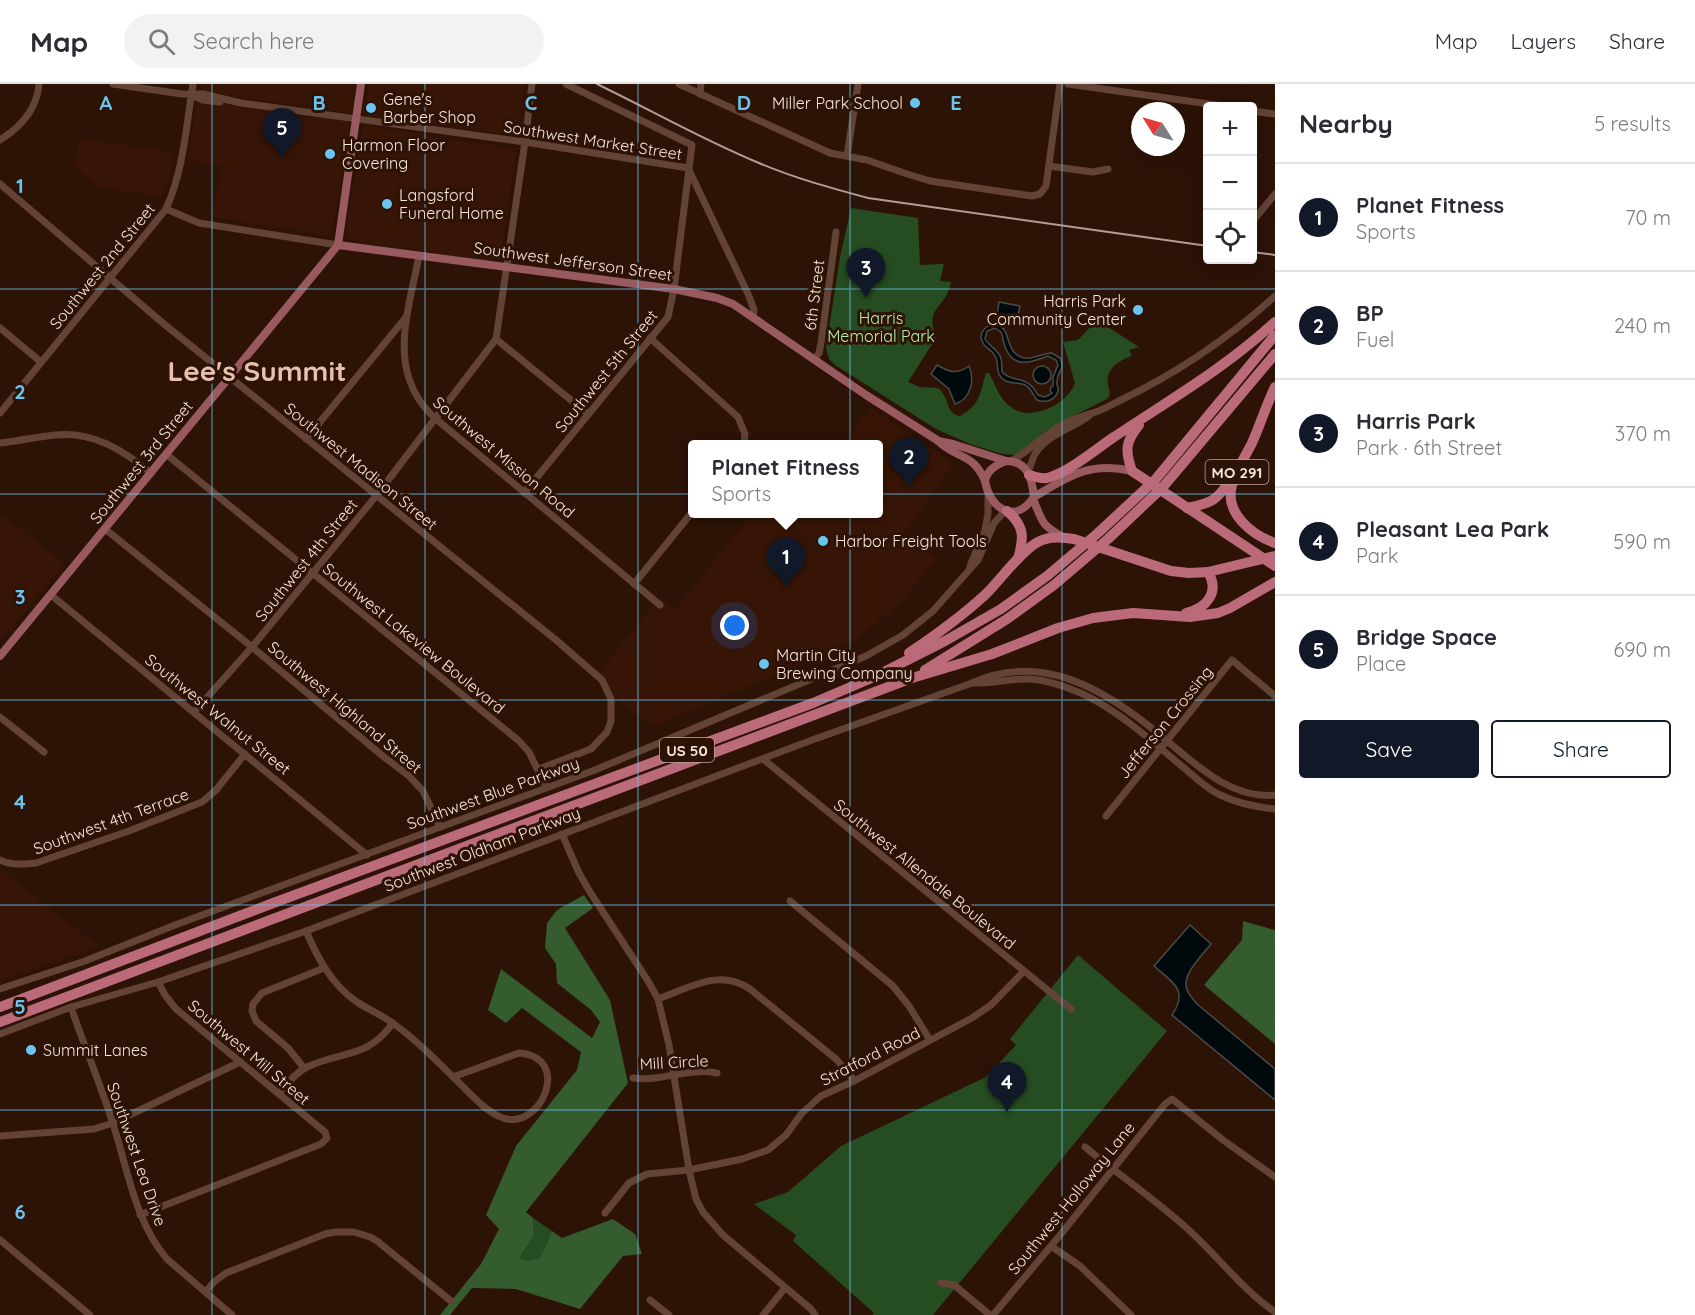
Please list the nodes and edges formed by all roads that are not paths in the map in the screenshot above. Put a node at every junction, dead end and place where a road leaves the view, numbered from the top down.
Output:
1 (39, 84) edge
2 (113, 84) edge
3 (193, 84) edge
4 (362, 84) edge
5 (532, 84) edge
6 (566, 84) edge
7 (679, 84) edge
8 (701, 84) edge
9 (858, 84) edge
10 (1060, 84) edge
11 (1068, 84) edge
12 (700, 94) junction
13 (191, 95) junction
14 (1203, 103) edge
15 (1257, 112) edge
16 (1275, 114) edge
17 (357, 120) junction
18 (0, 140) edge
19 (525, 142) junction
20 (847, 156) junction
21 (1049, 166) junction
22 (688, 168) junction
23 (1108, 169) dead end
24 (0, 184) edge
25 (1275, 194) edge
26 (166, 208) junction
27 (1257, 216) edge
28 (836, 232) dead end
29 (338, 245) junction
30 (419, 256) junction
31 (507, 267) junction
32 (111, 278) junction
33 (674, 289) junction
34 (1275, 296) edge
35 (407, 316) junction
36 (753, 318) junction
37 (1275, 322) edge
38 (0, 328) edge
39 (1275, 335) edge
40 (650, 338) junction
41 (496, 339) junction
42 (1275, 354) edge
43 (814, 360) junction
44 (41, 362) junction
45 (230, 377) junction
46 (1275, 387) edge
47 (0, 412) edge
48 (588, 414) junction
49 (1091, 414) junction
50 (1147, 416) junction
51 (436, 419) junction
52 (306, 439) junction
53 (744, 440) edge
54 (937, 441) junction
55 (0, 443) edge
56 (166, 454) junction
57 (1009, 461) junction
58 (1239, 468) junction
59 (151, 473) junction
60 (1135, 473) junction
61 (1029, 474) junction
62 (985, 481) junction
63 (524, 493) junction
64 (988, 494) junction
65 (376, 496) junction
66 (1034, 498) junction
67 (1184, 505) junction
68 (1006, 511) junction
69 (688, 517) edge
70 (105, 530) junction
71 (1069, 538) junction
72 (1275, 543) edge
73 (1269, 557) edge
74 (1018, 560) junction
75 (1275, 566) edge
76 (968, 571) junction
77 (1208, 572) junction
78 (313, 573) junction
79 (1275, 582) edge
80 (634, 584) junction
81 (51, 595) junction
82 (660, 605) dead end
83 (1171, 616) junction
84 (252, 647) junction
85 (0, 656) edge
86 (874, 677) junction
87 (912, 678) junction
88 (972, 682) junction
89 (1083, 684) junction
90 (1079, 692) junction
91 (1275, 696) edge
92 (194, 712) junction
93 (0, 717) edge
94 (1168, 741) junction
95 (1161, 749) junction
96 (44, 752) dead end
97 (245, 754) junction
98 (763, 759) junction
99 (539, 769) junction
100 (546, 787) junction
101 (1275, 795) edge
102 (1275, 809) edge
103 (1106, 816) dead end
104 (440, 827) junction
105 (562, 834) junction
106 (367, 855) junction
107 (0, 860) edge
108 (790, 901) dead end
109 (306, 931) junction
110 (324, 968) junction
111 (1023, 972) junction
112 (158, 982) junction
113 (0, 989) edge
114 (658, 999) junction
115 (0, 1007) edge
116 (71, 1007) junction
117 (1071, 1009) dead end
118 (0, 1022) edge
119 (393, 1023) junction
120 (0, 1034) edge
121 (930, 1040) junction
122 (240, 1062) junction
123 (304, 1068) junction
124 (717, 1073) dead end
125 (674, 1075) junction
126 (453, 1077) junction
127 (633, 1078) dead end
128 (854, 1081) junction
129 (279, 1093) junction
130 (113, 1123) junction
131 (0, 1136) edge
132 (1085, 1147) dead end
133 (689, 1170) junction
134 (1112, 1170) junction
135 (1275, 1177) edge
136 (605, 1213) dead end
137 (140, 1215) junction
138 (0, 1240) edge
139 (1051, 1246) junction
140 (941, 1283) dead end
141 (785, 1288) junction
142 (205, 1292) junction
143 (650, 1300) dead end
144 (451, 1301) dead end
145 (1275, 1312) edge
146 (90, 1315) edge
147 (232, 1315) edge
148 (669, 1315) edge
149 (763, 1315) edge
150 (815, 1315) edge
151 (992, 1315) edge
152 (1131, 1315) edge

1 - 18 street
2 - 13 street, Southwest Market Street
3 - 13 street, Southwest 2nd Street
4 - 17 main road
5 - 19 street, Southwest 4th Street
6 - 22 street, Southwest 5th Street
7 - 12 street
8 - 12 street
9 - 20 street
10 - 21 street
11 - 14 street
12 - 20 street
13 - 17 street, Southwest Market Street
13 - 26 street, Southwest 2nd Street
15 - 16 street
17 - 19 street, Southwest Market Street
17 - 29 main road
19 - 22 street, Southwest Market Street
19 - 31 street, Southwest 4th Street
20 - 21 street
21 - 23 street
22 - 33 street, Southwest 5th Street
22 - 36 street, Southwest Market Street
24 - 32 street, Southwest Madison Street
25 - 27 street
26 - 29 street, Southwest Jefferson Street
26 - 32 street, Southwest 2nd Street
28 - 43 street, 6th Street
29 - 30 main road, Southwest Jefferson Street
29 - 45 main road, Southwest 3rd Street
30 - 31 main road, Southwest Jefferson Street
30 - 35 street, Southwest Mission Road
31 - 33 main road, Southwest Jefferson Street
31 - 41 street, Southwest 4th Street
32 - 44 street, Southwest 2nd Street
32 - 45 street, Southwest Madison Street
33 - 36 main road, Southwest Jefferson Street
33 - 40 street, Southwest 5th Street
34 - 49 street
35 - 51 street, Southwest Mission Road
35 - 52 street
36 - 43 main road, Southwest Jefferson Street
37 - 50 highway
38 - 44 street
39 - 86 highway, US 50
40 - 48 street, Southwest 5th Street
40 - 53 street
41 - 48 street
41 - 51 street, Southwest 4th Street
42 - 87 highway, US 50
43 - 54 main road, Southwest Jefferson Street
44 - 47 street, Southwest 2nd Street
45 - 52 street, Southwest Madison Street
45 - 56 main road, Southwest 3rd Street
46 - 58 highway, MO 291
48 - 63 street, Southwest 5th Street
49 - 57 street
49 - 61 street
50 - 60 highway
50 - 61 highway
51 - 63 street, Southwest Mission Road
51 - 65 street, Southwest 4th Street
52 - 65 street, Southwest Madison Street
54 - 57 main road, Southwest Jefferson Street
54 - 62 main road, Southwest Jefferson Street
55 - 59 street
56 - 59 main road, Southwest 3rd Street
56 - 78 street, Southwest Lakeview Boulevard
57 - 61 main road
57 - 62 main road
58 - 67 highway, MO 291
58 - 72 highway, MO 291
59 - 70 main road, Southwest 3rd Street
60 - 66 main road
60 - 67 highway
61 - 66 main road
62 - 64 main road
63 - 80 street, Southwest Mission Road
64 - 68 main road
64 - 76 street, Southwest Blue Parkway
65 - 78 street, Southwest 4th Street
65 - 99 street, Southwest Madison Street
66 - 68 main road
66 - 71 main road
67 - 73 highway
68 - 74 highway
68 - 76 street, Southwest Blue Parkway
69 - 80 street
70 - 81 main road, Southwest 3rd Street
70 - 84 street, Southwest Highland Street
71 - 74 highway
71 - 77 highway
73 - 75 highway
73 - 77 highway
74 - 86 highway
76 - 100 street, Southwest Blue Parkway
77 - 83 highway
78 - 84 street, Southwest 4th Street
78 - 99 street, Southwest Lakeview Boulevard
79 - 83 highway
80 - 82 street, Southwest Mission Road
81 - 85 main road, Southwest 3rd Street
81 - 92 street, Southwest Walnut Street
83 - 87 highway
84 - 92 street, Southwest 4th Street
84 - 104 street, Southwest Highland Street
86 - 115 highway, US 50
87 - 118 highway, US 50
88 - 89 street, Southwest Oldham Parkway
88 - 90 street, Southwest Oldham Parkway
88 - 98 street, Southwest Oldham Parkway
89 - 90 street
89 - 94 street, Southwest Oldham Parkway
90 - 95 street, Southwest Oldham Parkway
91 - 94 street, Jefferson Crossing
92 - 97 street, Southwest Walnut Street
93 - 96 street
94 - 95 street, Jefferson Crossing
94 - 101 street, Southwest Oldham Parkway
95 - 102 street, Southwest Oldham Parkway
95 - 103 street, Jefferson Crossing
97 - 106 street, Southwest Walnut Street
97 - 107 street, Southwest 4th Terrace
98 - 105 street, Southwest Oldham Parkway
98 - 111 street, Southwest Allendale Boulevard
99 - 100 street, Southwest Lakeview Boulevard
100 - 104 street, Southwest Blue Parkway
104 - 106 street, Southwest Blue Parkway
105 - 109 street, Southwest Oldham Parkway
105 - 114 street
106 - 113 street, Southwest Blue Parkway
108 - 121 street
109 - 110 street
109 - 112 street, Southwest Oldham Parkway
110 - 119 street
110 - 123 street
111 - 117 street, Southwest Allendale Boulevard
111 - 121 street, Stratford Road
112 - 116 street, Southwest Oldham Parkway
112 - 122 street, Southwest Mill Street
114 - 125 street
114 - 128 street
116 - 120 street, Southwest Oldham Parkway
116 - 130 street, Southwest Lea Drive
119 - 123 street
119 - 126 street
121 - 128 street, Stratford Road
122 - 129 street, Southwest Mill Street
122 - 130 street
123 - 129 street
124 - 125 street, Mill Circle
125 - 127 street, Mill Circle
125 - 133 street
126 - 126 street
128 - 133 street, Stratford Road
129 - 137 street, Southwest Mill Street
130 - 131 street
130 - 137 street, Southwest Lea Drive
132 - 134 street
133 - 136 street, Stratford Road
133 - 141 street
134 - 135 street, Southwest Holloway Lane
134 - 139 street, Southwest Holloway Lane
134 - 145 street
137 - 142 street, Southwest Lea Drive
138 - 146 street
139 - 151 street, Southwest Holloway Lane
139 - 152 street
140 - 151 street
141 - 149 street
141 - 150 street
142 - 144 street
142 - 147 street, Southwest Lea Drive
143 - 148 street

